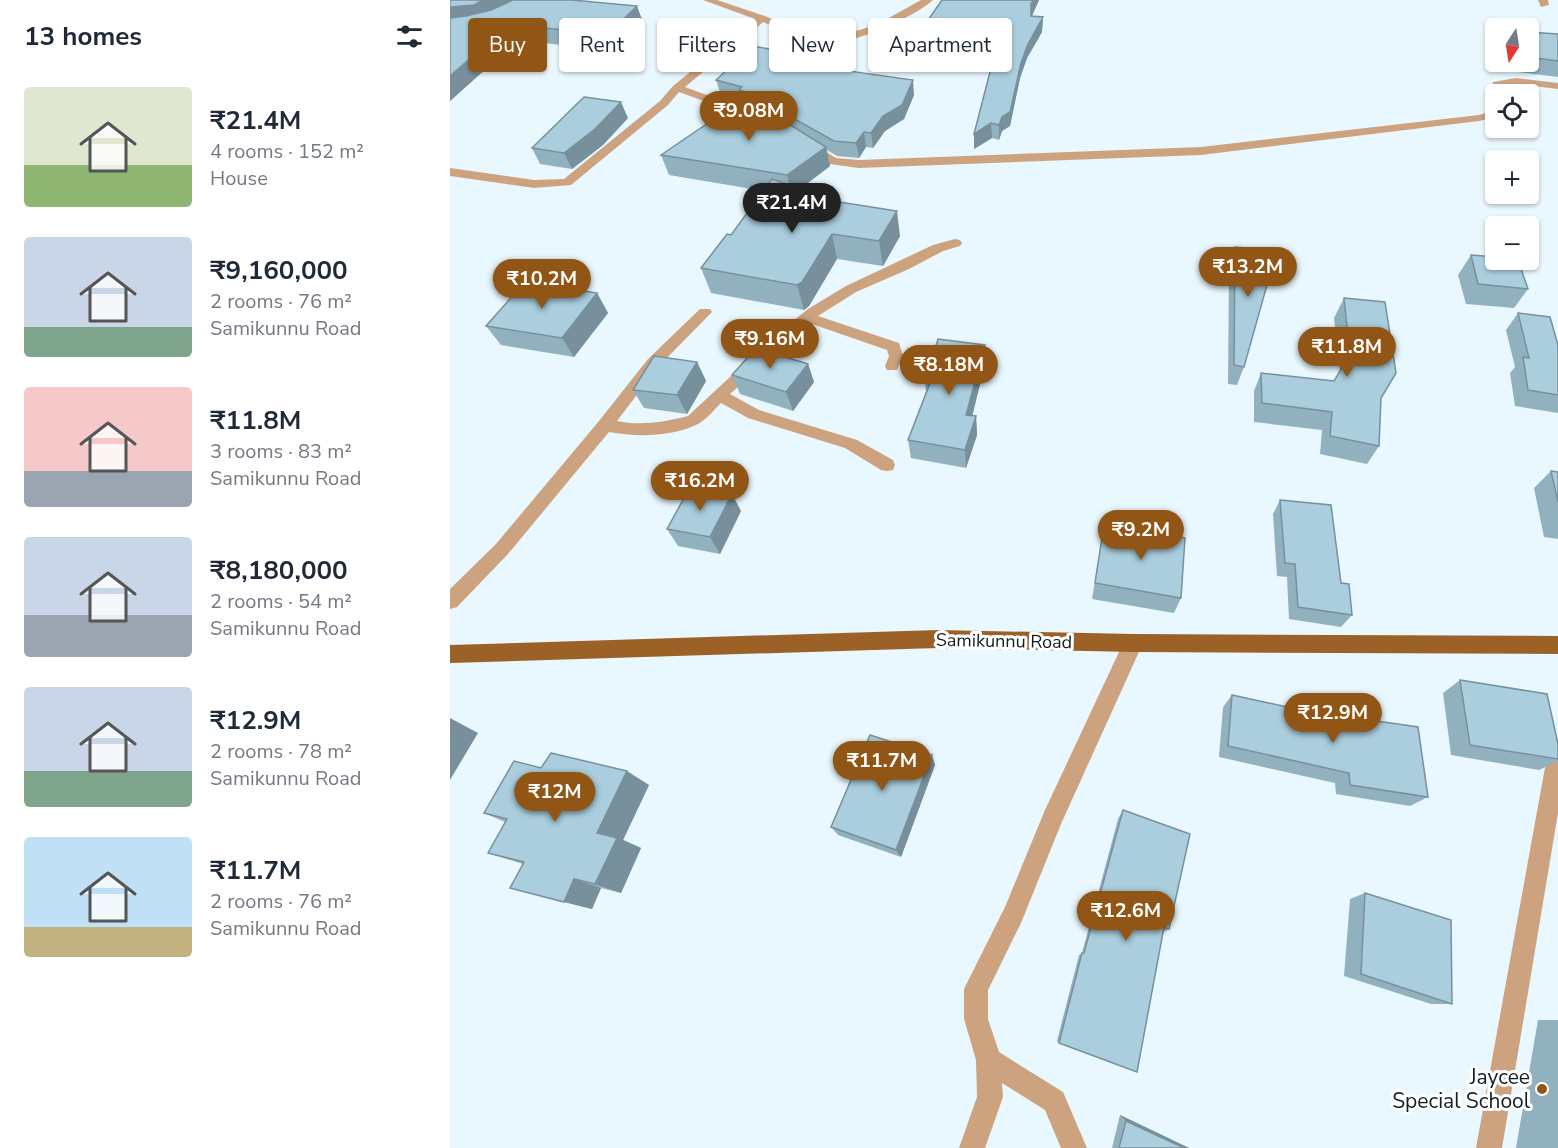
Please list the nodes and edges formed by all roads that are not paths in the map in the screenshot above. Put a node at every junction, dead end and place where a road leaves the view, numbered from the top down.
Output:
1 (708, 0) edge
2 (928, 0) edge
3 (762, 18) junction
4 (1558, 86) edge
5 (677, 88) junction
6 (762, 120) edge
7 (798, 139) edge
8 (450, 172) edge
9 (955, 243) dead end
10 (705, 312) dead end
11 (807, 317) junction
12 (892, 366) dead end
13 (719, 395) junction
14 (605, 425) junction
15 (887, 465) dead end
16 (450, 602) edge
17 (1133, 643) junction
18 (1558, 645) edge
19 (450, 654) edge
20 (1558, 751) edge
21 (989, 1060) junction
22 (972, 1148) edge
23 (1074, 1148) edge
24 (1489, 1148) edge

1 - 3 street
2 - 3 street
3 - 5 street
4 - 7 street
5 - 6 street
5 - 8 street
9 - 11 street
10 - 14 street
11 - 12 street
11 - 13 street
13 - 14 street
13 - 15 street
14 - 16 street
17 - 18 main road, Samikunnu Road
17 - 19 main road, Samikunnu Road
17 - 21 street
20 - 24 street
21 - 22 street
21 - 23 street

